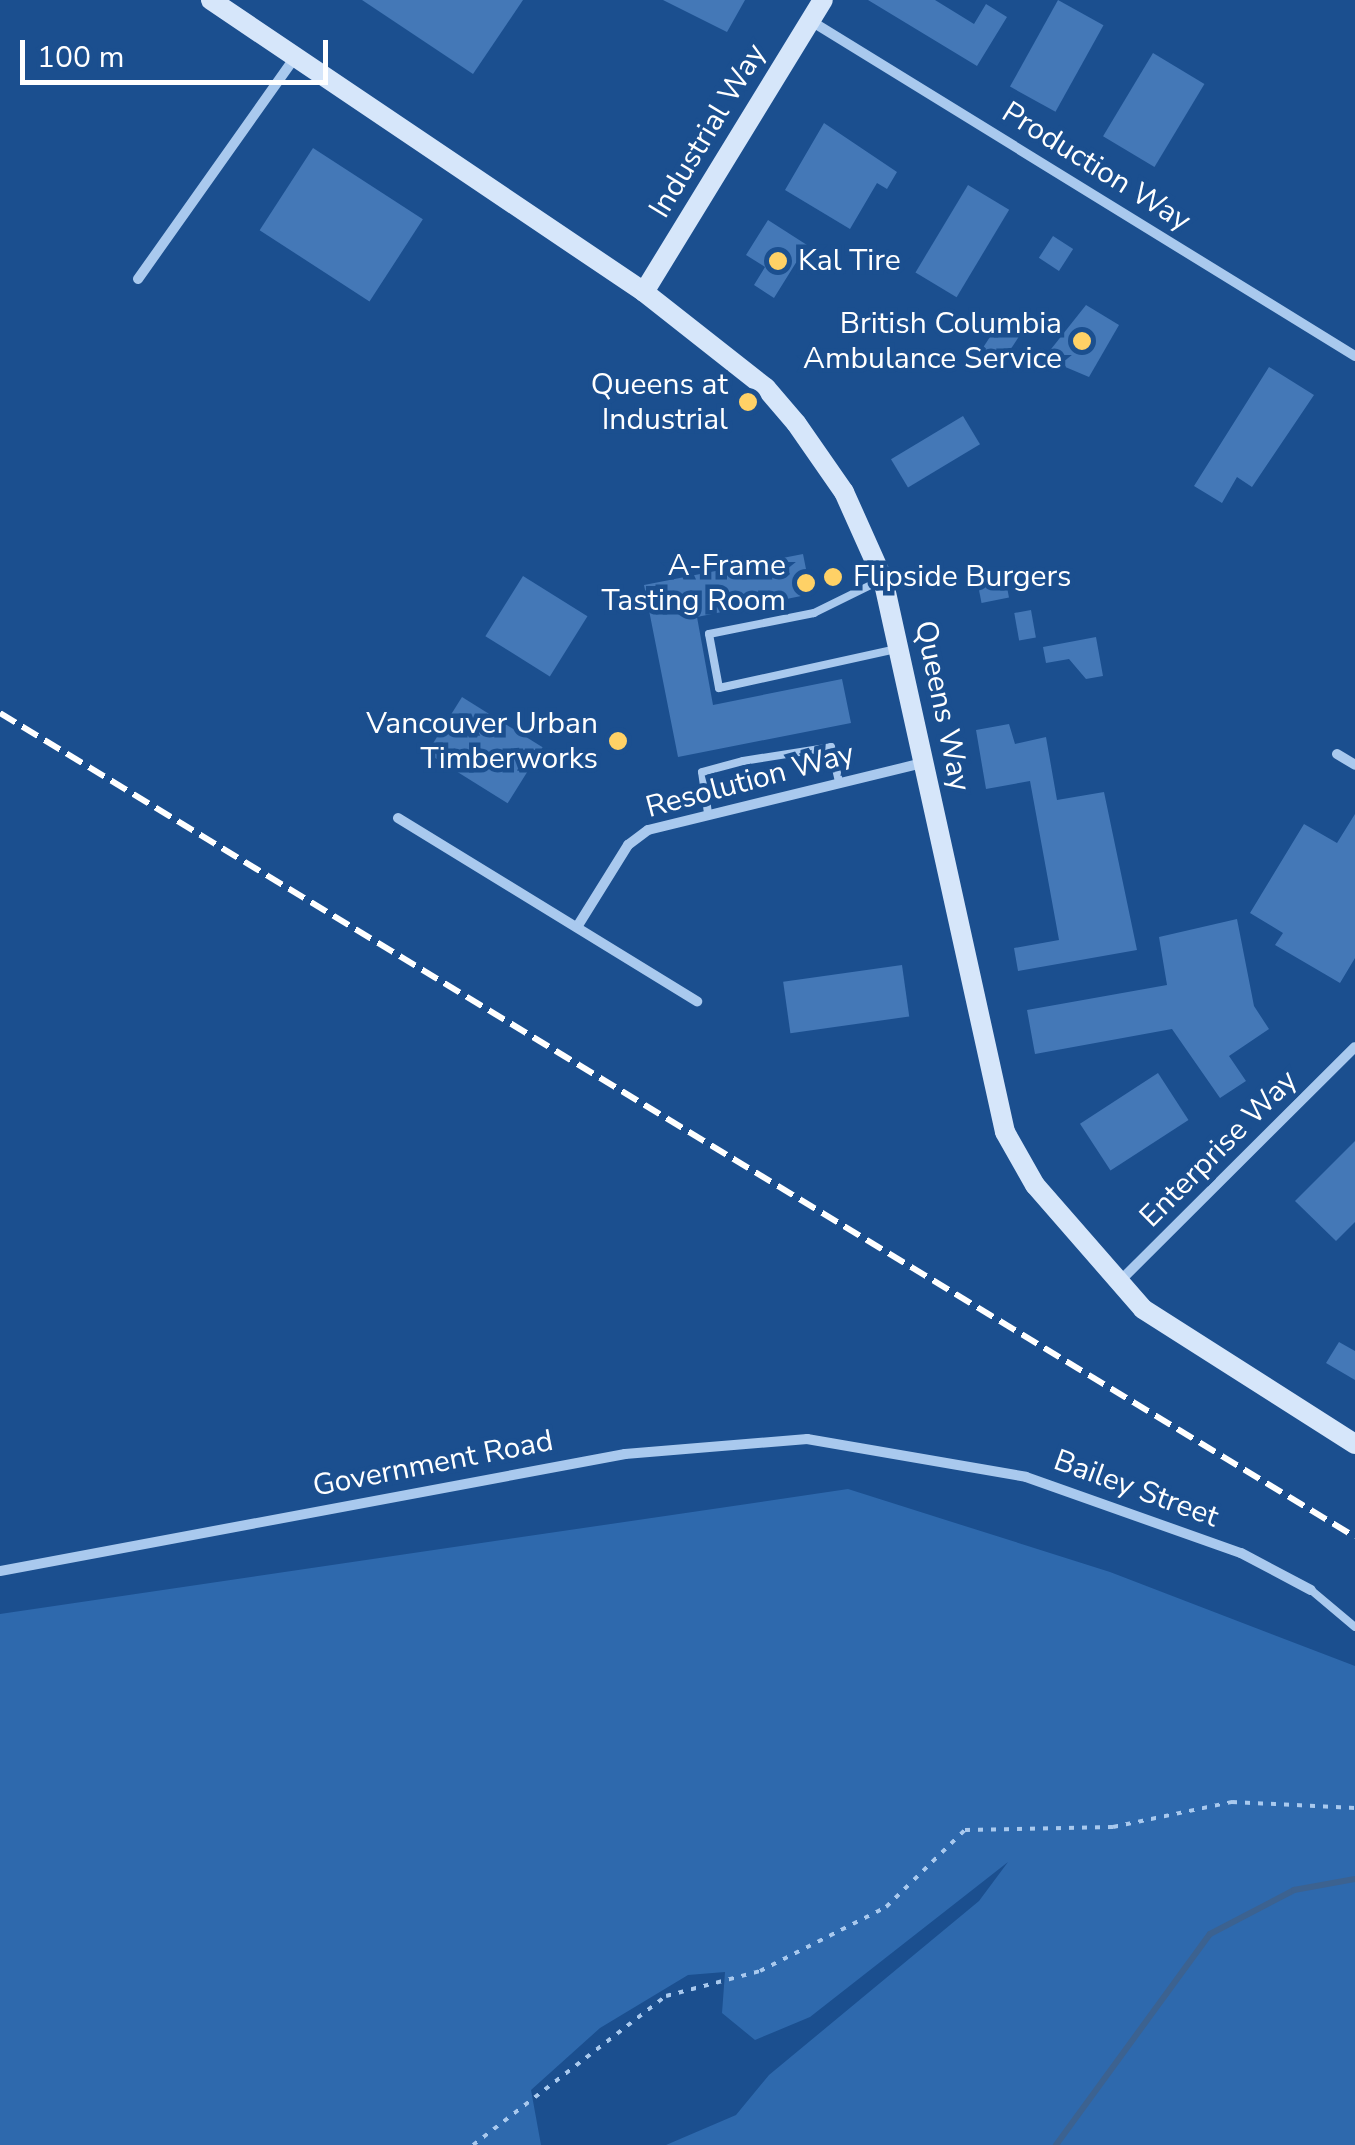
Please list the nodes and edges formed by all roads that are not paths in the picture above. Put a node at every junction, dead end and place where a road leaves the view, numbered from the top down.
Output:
1 (211, 0) edge
2 (822, 0) edge
3 (810, 21) junction
4 (294, 56) junction
5 (138, 279) dead end
6 (644, 292) junction
7 (1355, 356) edge
8 (882, 579) junction
9 (900, 648) junction
10 (1337, 754) dead end
11 (924, 763) junction
12 (1355, 765) edge
13 (839, 783) junction
14 (708, 813) junction
15 (398, 818) dead end
16 (577, 927) junction
17 (697, 1000) dead end
18 (1355, 1048) edge
19 (1117, 1285) junction
20 (880, 1444) joint
21 (1355, 1444) edge
22 (0, 1572) edge
23 (1311, 1590) joint
24 (1355, 1628) edge

1 - 4 street, Queens Way
2 - 3 street, Industrial Way
3 - 6 street, Industrial Way
3 - 7 street, Production Way
4 - 5 street
4 - 6 street, Queens Way
6 - 8 street, Queens Way
8 - 9 street, Queens Way
8 - 9 lane
9 - 11 street, Queens Way
10 - 12 street
11 - 13 street, Resolution Way
11 - 19 street, Queens Way
13 - 14 street, Resolution Way
13 - 14 lane
14 - 16 street, Resolution Way
15 - 16 street
16 - 17 street
18 - 19 street, Enterprise Way
19 - 21 street, Queens Way
20 - 22 street, Government Road
20 - 23 street, Bailey Street
23 - 24 lane, Bailey Street

